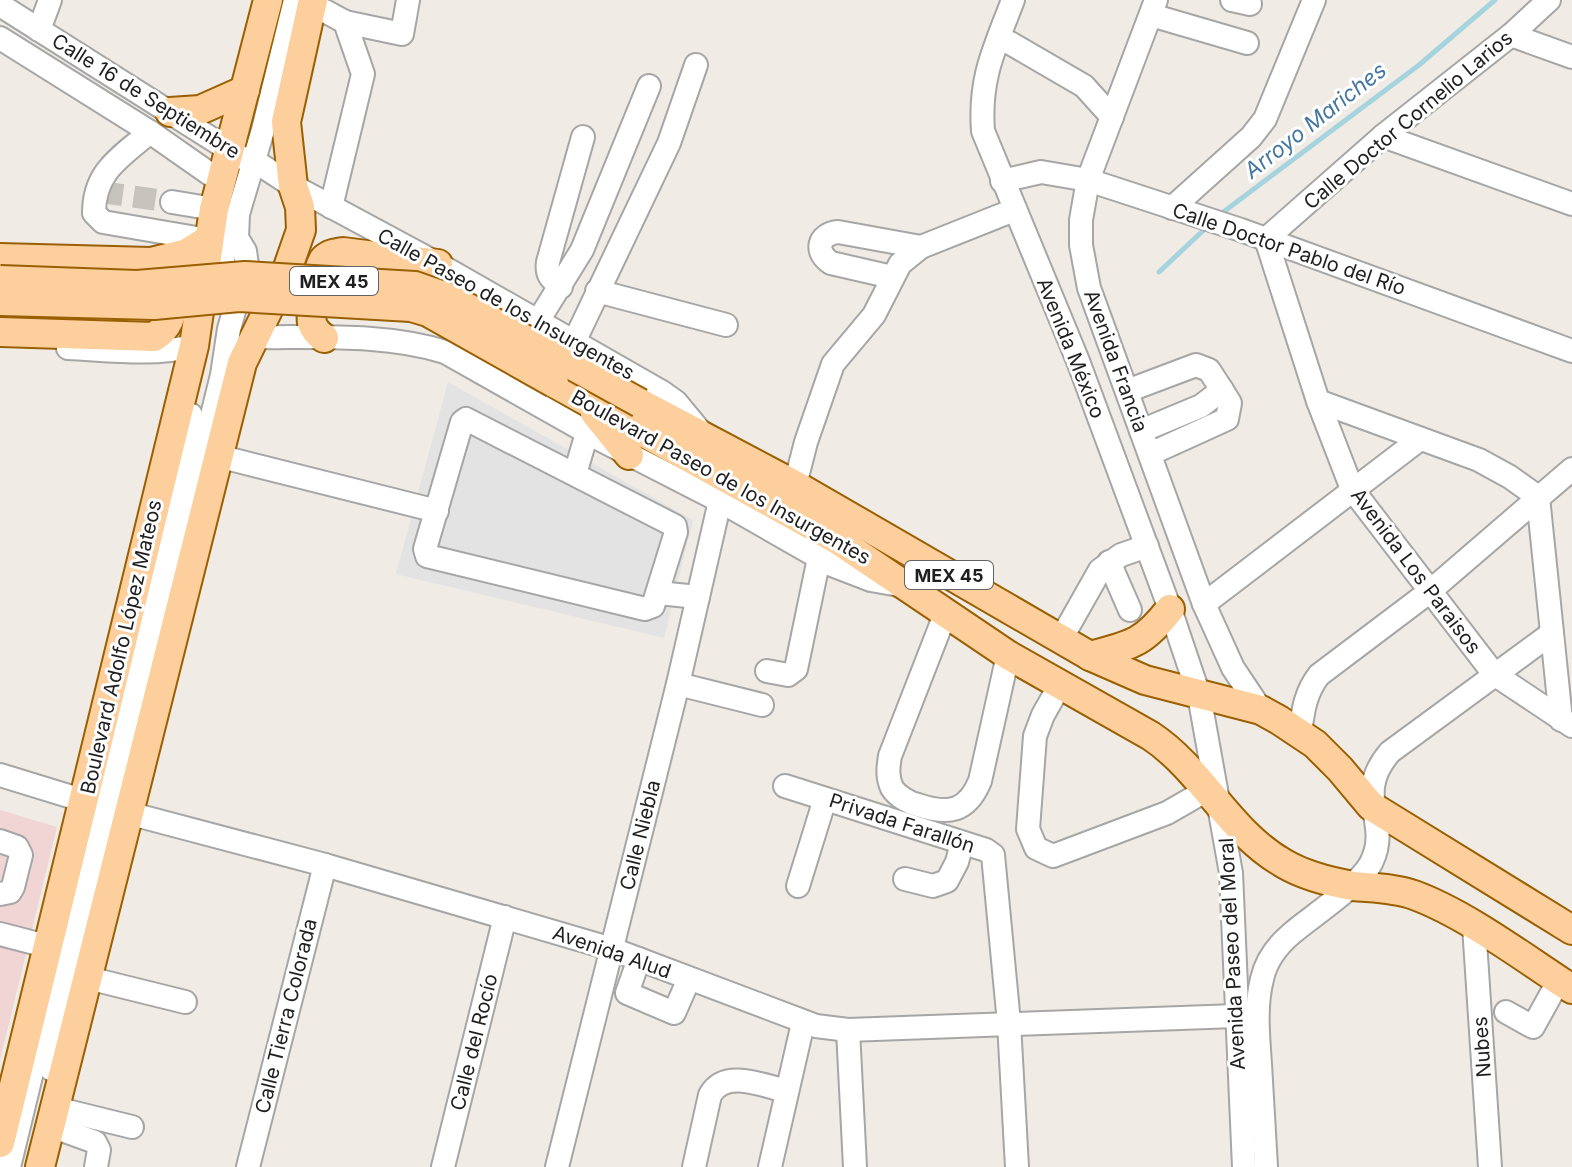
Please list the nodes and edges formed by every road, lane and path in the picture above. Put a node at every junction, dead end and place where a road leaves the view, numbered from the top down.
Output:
1 (50, 0) edge
2 (268, 0) edge
3 (282, 0) edge
4 (408, 0) edge
5 (1013, 0) edge
6 (1314, 0) edge
7 (1549, 0) edge
8 (307, 1) edge
9 (0, 5) edge
10 (1154, 8) edge
11 (343, 13) edge
12 (39, 30) junction
13 (1511, 35) junction
14 (0, 38) edge
15 (998, 40) junction
16 (1247, 43) dead end
17 (1572, 57) edge
18 (696, 65) dead end
19 (649, 86) dead end
20 (245, 90) junction
21 (1112, 117) junction
22 (160, 122) junction
23 (1383, 136) junction
24 (583, 137) dead end
25 (241, 155) junction
26 (1088, 180) junction
27 (220, 181) junction
28 (1002, 181) junction
29 (293, 186) junction
30 (172, 202) tunnel mouth
31 (1572, 204) edge
32 (331, 207) junction
33 (1172, 208) junction
34 (214, 209) junction
35 (1014, 210) junction
36 (1266, 239) junction
37 (208, 240) junction
38 (921, 247) junction
39 (0, 258) edge
40 (151, 262) junction
41 (438, 264) junction
42 (892, 277) junction
43 (0, 280) edge
44 (561, 287) junction
45 (597, 291) junction
46 (0, 301) edge
47 (538, 321) junction
48 (726, 325) dead end
49 (0, 332) edge
50 (252, 337) junction
51 (324, 338) junction
52 (574, 342) junction
53 (0, 344) edge
54 (194, 346) junction
55 (1572, 351) edge
56 (1222, 390) junction
57 (1127, 391) junction
58 (584, 401) junction
59 (1318, 401) junction
60 (1141, 431) junction
61 (593, 436) junction
62 (706, 438) junction
63 (1420, 439) junction
64 (1150, 454) junction
65 (629, 455) junction
66 (218, 456) junction
67 (1572, 469) edge
68 (581, 478) junction
69 (795, 485) junction
70 (1352, 489) junction
71 (1538, 497) junction
72 (720, 501) junction
73 (437, 511) junction
74 (1147, 546) junction
75 (819, 558) junction
76 (1109, 562) junction
77 (660, 586) junction
78 (908, 586) junction
79 (700, 590) junction
80 (1429, 592) junction
81 (1204, 604) junction
82 (1170, 609) junction
83 (1130, 610) dead end
84 (946, 612) junction
85 (1552, 633) junction
86 (1061, 639) junction
87 (1008, 655) junction
88 (1090, 656) junction
89 (767, 671) dead end
90 (1494, 674) junction
91 (678, 684) junction
92 (1060, 685) junction
93 (1199, 695) junction
94 (762, 705) dead end
95 (1261, 710) junction
96 (1566, 723) edge
97 (1300, 733) junction
98 (0, 775) edge
99 (785, 786) dead end
100 (825, 799) junction
101 (1214, 799) junction
102 (1371, 806) junction
103 (106, 807) junction
104 (0, 841) edge
105 (962, 843) junction
106 (325, 865) junction
107 (905, 879) dead end
108 (1350, 885) junction
109 (798, 886) dead end
110 (0, 894) edge
111 (505, 917) junction
112 (1474, 926) junction
113 (1572, 930) edge
114 (0, 934) edge
115 (46, 946) junction
116 (612, 949) junction
117 (639, 959) junction
118 (88, 978) junction
119 (689, 979) junction
120 (1566, 984) edge
121 (185, 1002) dead end
122 (1506, 1012) dead end
123 (1236, 1016) junction
124 (803, 1023) junction
125 (1009, 1023) junction
126 (848, 1030) junction
127 (787, 1091) junction
128 (53, 1117) junction
129 (132, 1127) dead end
130 (0, 1143) edge
131 (9, 1167) edge
132 (27, 1167) edge
133 (40, 1167) edge
134 (96, 1167) edge
135 (248, 1167) edge
136 (443, 1167) edge
137 (557, 1167) edge
138 (694, 1167) edge
139 (770, 1167) edge
140 (855, 1167) edge
141 (1017, 1167) edge
142 (1244, 1167) edge
143 (1266, 1167) edge
144 (1490, 1167) edge

1 - 12 street
2 - 20 main road, Boulevard Adolfo López Mateos
3 - 25 street
4 - 11 street
5 - 15 street, Avenida México
6 - 33 street
7 - 13 street, Calle Doctor Cornelio Larios
8 - 11 street
8 - 25 street
8 - 29 main road, Boulevard Adolfo López Mateos
9 - 12 street, Calle 16 de Septiembre
10 - 16 street
10 - 21 street, Avenida Francia
11 - 32 street
12 - 22 street, Calle 16 de Septiembre
13 - 17 street
13 - 23 street, Calle Doctor Cornelio Larios
14 - 22 street, Calle 16 de Septiembre
15 - 21 street
15 - 28 street, Avenida México
18 - 45 street
19 - 44 street
20 - 22 main road
20 - 25 main road, Boulevard Adolfo López Mateos
21 - 26 street, Avenida Francia
22 - 25 street, Calle 16 de Septiembre
22 - 27 street, Calle 16 de Septiembre
22 - 37 street
23 - 31 street
23 - 36 street, Calle Doctor Cornelio Larios
24 - 44 street
25 - 27 main road, Boulevard Adolfo López Mateos
25 - 29 street, Calle 16 de Septiembre
25 - 103 street
26 - 28 street, Calle Doctor Pablo del Río
26 - 33 street, Calle Doctor Pablo del Río
26 - 57 street, Avenida Francia
27 - 34 main road, Boulevard Adolfo López Mateos
28 - 35 street, Avenida México
29 - 32 street, Calle Paseo de los Insurgentes
29 - 50 main road, Boulevard Adolfo López Mateos
30 - 34 street
32 - 41 street, Calle Paseo de los Insurgentes
33 - 36 street, Calle Doctor Pablo del Río
34 - 37 main road, Boulevard Adolfo López Mateos
35 - 38 street
35 - 74 street, Avenida México
36 - 55 street, Calle Doctor Pablo del Río
36 - 59 street, Avenida Los Paraisos
37 - 40 main road
37 - 54 main road, Boulevard Adolfo López Mateos
38 - 42 street
38 - 42 street
39 - 40 main road
40 - 49 main road
41 - 47 street, Calle Paseo de los Insurgentes
41 - 51 main road
42 - 69 street
43 - 62 main road, Boulevard Paseo de los Insurgentes / MEX 45, bridge
44 - 47 street
45 - 48 street
45 - 52 street
46 - 58 main road, Boulevard Paseo de los Insurgentes / MEX 45, bridge
47 - 52 street, Calle Paseo de los Insurgentes
50 - 51 street
50 - 66 main road, Boulevard Adolfo López Mateos
51 - 61 street
52 - 62 street, Calle Paseo de los Insurgentes
53 - 54 street
54 - 103 main road, Boulevard Adolfo López Mateos
56 - 57 street
56 - 60 street
56 - 64 street
57 - 60 street, Avenida Francia
58 - 65 main road
58 - 78 main road, Boulevard Paseo de los Insurgentes / MEX 45
59 - 63 street
59 - 70 street, Avenida Los Paraisos
60 - 64 street, Avenida Francia
61 - 65 street
61 - 68 street
62 - 69 main road, Boulevard Paseo de los Insurgentes / MEX 45
63 - 70 street
63 - 71 street
64 - 81 street, Avenida Francia
65 - 72 street
66 - 73 street
66 - 103 main road, Boulevard Adolfo López Mateos
67 - 71 street
68 - 73 street
68 - 77 street
69 - 86 main road, Boulevard Paseo de los Insurgentes / MEX 45
70 - 80 street, Avenida Los Paraisos
70 - 81 street
71 - 80 street
71 - 85 street
72 - 75 street
72 - 79 street, Calle Niebla
73 - 77 street
74 - 76 street
74 - 82 street, Avenida México
75 - 78 street
75 - 89 street
76 - 83 street
76 - 86 street
77 - 79 street
78 - 84 main road, Boulevard Paseo de los Insurgentes / MEX 45
79 - 91 street, Calle Niebla
80 - 90 street, Avenida Los Paraisos
80 - 97 street
81 - 95 street, Avenida Francia
82 - 88 main road
82 - 93 street, Avenida México
84 - 87 main road, Boulevard Paseo de los Insurgentes / MEX 45
84 - 87 street
85 - 90 street, Avenida Paseo del Moral
85 - 96 street
86 - 88 main road, Boulevard Paseo de los Insurgentes / MEX 45
87 - 92 main road, Boulevard Paseo de los Insurgentes / MEX 45
88 - 93 main road, Boulevard Paseo de los Insurgentes / MEX 45
90 - 96 street, Avenida Los Paraisos
90 - 102 street, Avenida Paseo del Moral
91 - 94 street
91 - 116 street, Calle Niebla
92 - 101 main road, Boulevard Paseo de los Insurgentes / MEX 45
92 - 101 street
93 - 95 main road, Boulevard Paseo de los Insurgentes / MEX 45
93 - 101 street, Avenida Paseo del Moral
95 - 97 main road, Boulevard Paseo de los Insurgentes / MEX 45
97 - 102 main road, Boulevard Paseo de los Insurgentes / MEX 45
98 - 103 street, Avenida Alud
99 - 100 street, Privada Farallón
100 - 105 street, Privada Farallón
100 - 109 street
101 - 108 main road, Boulevard Paseo de los Insurgentes / MEX 45
101 - 123 street, Avenida Paseo del Moral
102 - 108 street, Avenida Paseo del Moral
102 - 113 main road, Boulevard Paseo de los Insurgentes / MEX 45
103 - 106 street, Avenida Alud
103 - 115 main road, Boulevard Adolfo López Mateos
103 - 118 main road, Boulevard Adolfo López Mateos
103 - 131 street
103 - 132 street
104 - 110 street
105 - 107 street
105 - 125 street, Privada Farallón
106 - 111 street, Avenida Alud
106 - 135 street, Calle Tierra Colorada
108 - 112 main road, Boulevard Paseo de los Insurgentes / MEX 45
108 - 143 street, Avenida Paseo del Moral
111 - 116 street, Avenida Alud
111 - 136 street, Calle del Rocío
112 - 120 main road, Boulevard Paseo de los Insurgentes / MEX 45
112 - 144 street, Nubes
114 - 115 street
115 - 130 main road, Boulevard Adolfo López Mateos
116 - 117 street, Avenida Alud
116 - 137 street, Calle Niebla
117 - 119 street, Avenida Alud
117 - 119 street
118 - 121 street
118 - 128 main road, Boulevard Adolfo López Mateos
119 - 124 street, Avenida Alud
120 - 122 street
123 - 125 street, Avenida Alud
123 - 142 street, Avenida Paseo del Moral
124 - 126 street, Avenida Alud
124 - 127 street
125 - 126 street, Avenida Alud
125 - 141 street, Privada Farallón
126 - 140 street
127 - 138 street
127 - 139 street
128 - 129 street
128 - 133 main road, Boulevard Adolfo López Mateos
128 - 134 street

